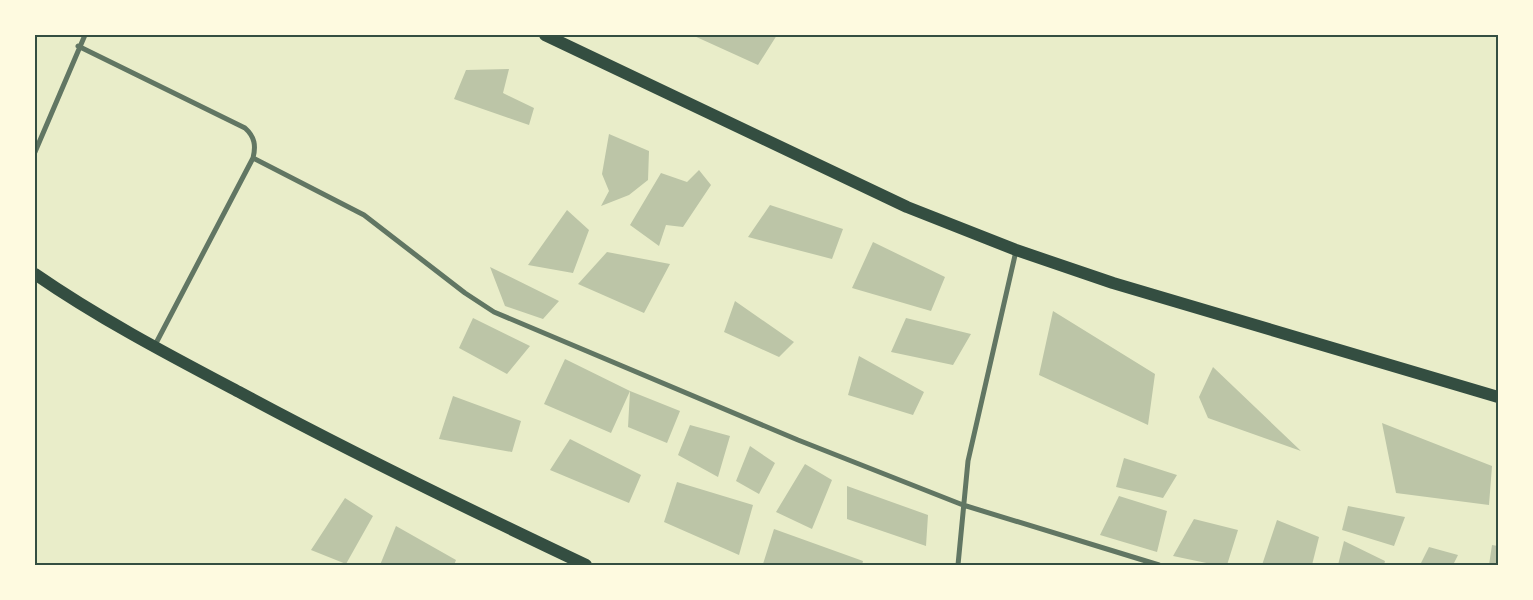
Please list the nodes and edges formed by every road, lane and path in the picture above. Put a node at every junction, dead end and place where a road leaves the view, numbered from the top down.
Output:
1 (84, 35) edge
2 (545, 35) edge
3 (78, 46) junction
4 (35, 152) edge
5 (253, 158) junction
6 (1016, 250) junction
7 (35, 274) edge
8 (154, 347) junction
9 (1498, 397) edge
10 (963, 505) junction
11 (586, 565) edge
12 (958, 565) edge
13 (1159, 565) edge

1 - 3 street
2 - 6 main road
3 - 4 street
3 - 5 street
5 - 8 street
5 - 10 street
6 - 9 main road
6 - 10 street
7 - 8 main road
8 - 11 main road
10 - 12 street
10 - 13 street

